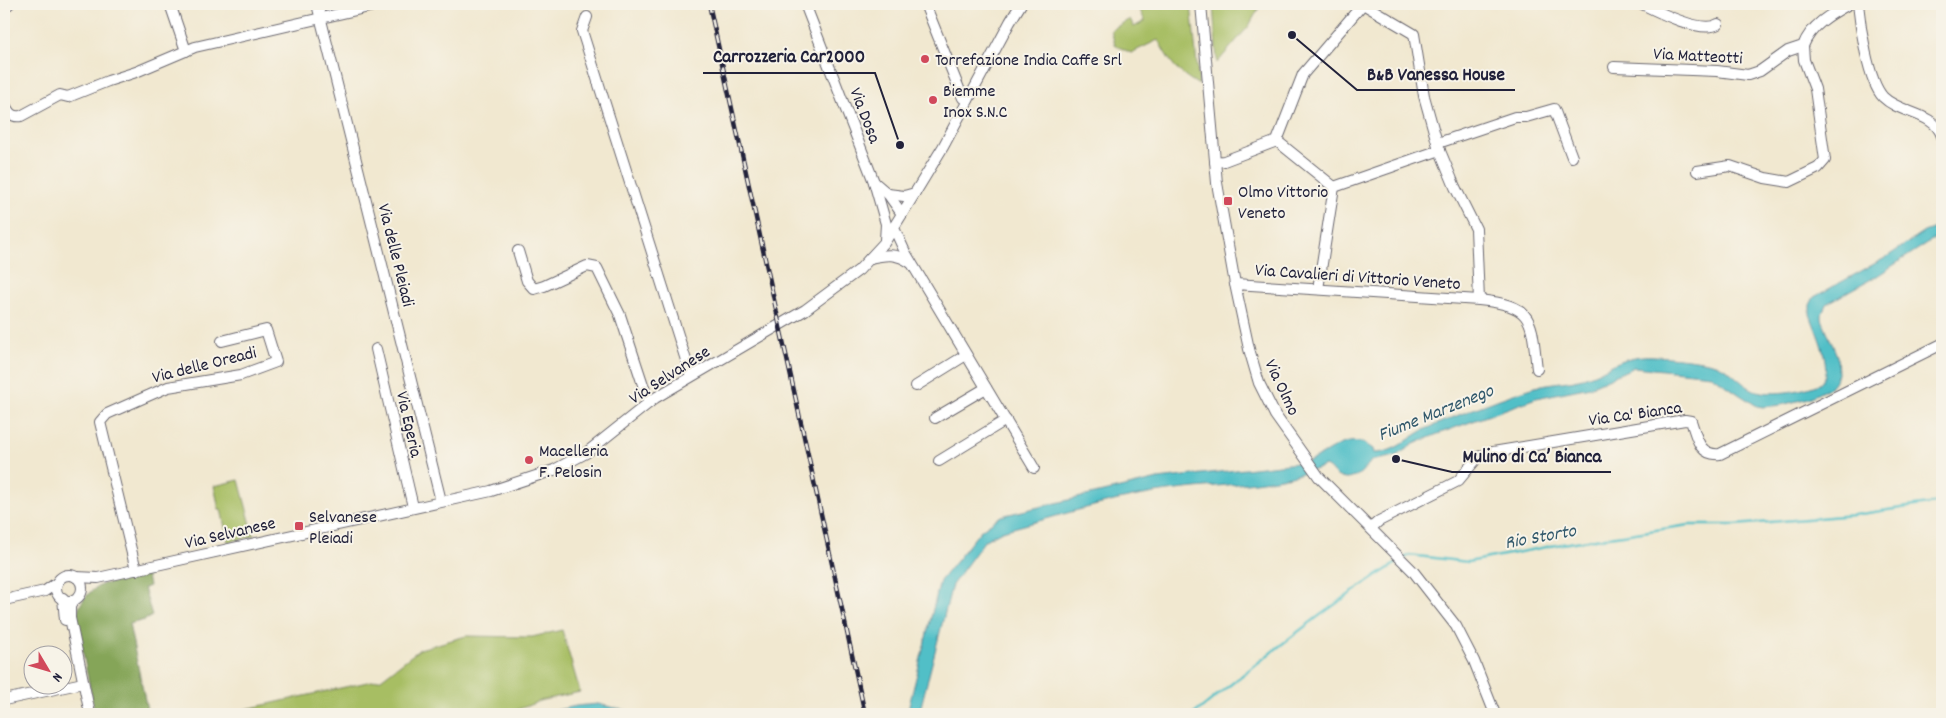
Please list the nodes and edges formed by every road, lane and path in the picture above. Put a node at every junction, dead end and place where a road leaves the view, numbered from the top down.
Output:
1 (9, 4) edge
2 (170, 4) edge
3 (317, 4) edge
4 (382, 4) edge
5 (806, 4) edge
6 (925, 4) edge
7 (1021, 4) edge
8 (1201, 4) edge
9 (1642, 4) edge
10 (1850, 4) edge
11 (1858, 4) edge
12 (4, 8) edge
13 (587, 17) dead end
14 (320, 18) junction
15 (1718, 24) dead end
16 (1803, 46) junction
17 (186, 51) junction
18 (1614, 67) dead end
19 (968, 100) junction
20 (4, 103) edge
21 (1942, 136) edge
22 (1277, 141) junction
23 (1439, 146) junction
24 (1572, 157) dead end
25 (1215, 162) junction
26 (1697, 171) dead end
27 (874, 182) junction
28 (1334, 187) junction
29 (915, 193) junction
30 (888, 194) junction
31 (879, 203) junction
32 (902, 214) junction
33 (894, 228) junction
34 (884, 243) junction
35 (518, 251) dead end
36 (870, 258) junction
37 (912, 264) junction
38 (1235, 284) junction
39 (1318, 289) junction
40 (1479, 300) junction
41 (222, 342) dead end
42 (1942, 344) edge
43 (376, 349) dead end
44 (966, 355) junction
45 (1537, 369) dead end
46 (691, 376) junction
47 (916, 386) dead end
48 (986, 388) junction
49 (649, 403) junction
50 (935, 418) dead end
51 (1006, 420) junction
52 (939, 461) dead end
53 (1034, 468) dead end
54 (441, 501) junction
55 (413, 507) junction
56 (1369, 526) junction
57 (136, 570) junction
58 (76, 577) junction
59 (98, 578) junction
60 (58, 582) junction
61 (45, 591) junction
62 (78, 595) junction
63 (60, 596) junction
64 (4, 600) edge
65 (81, 684) junction
66 (4, 700) edge
67 (84, 714) edge
68 (90, 714) edge
69 (1495, 714) edge

1 - 12 street
2 - 17 street
3 - 14 street, Via delle Pleiadi
4 - 14 street
5 - 27 street, Via Dosa
6 - 19 street
7 - 19 street, Via Selvanese
8 - 25 street, Via Olmo
9 - 15 street
10 - 16 street
11 - 21 street
13 - 46 street
14 - 17 street
14 - 54 street, Via delle Pleiadi
16 - 18 street, Via Matteotti
16 - 26 street
17 - 20 street
19 - 29 street, Via Selvanese
22 - 23 street, Via Cavalieri di Vittorio Veneto
22 - 25 street
22 - 28 street
23 - 24 street
23 - 28 street
23 - 40 street, Via Cavalieri di Vittorio Veneto
25 - 38 street, Via Olmo
27 - 30 street
27 - 31 street, Via Dosa
28 - 39 street
29 - 30 street
29 - 32 street, Via Selvanese
30 - 32 street
31 - 32 street
31 - 34 street, Via Dosa
32 - 33 street, Via Selvanese
33 - 34 street, Via Selvanese
33 - 37 street
34 - 36 street, Via Selvanese
35 - 49 street
36 - 37 street
36 - 46 street, Via Selvanese
37 - 44 street
38 - 39 street, Via Cavalieri di Vittorio Veneto
38 - 56 street, Via Olmo
39 - 40 street, Via Cavalieri di Vittorio Veneto
40 - 45 street, Via Cavalieri di Vittorio Veneto
41 - 57 street, Via delle Oreadi
42 - 56 street, Via Ca' Bianca
43 - 55 street, Via Egeria
44 - 47 street
44 - 48 street
46 - 49 street, Via Selvanese
48 - 50 street
48 - 51 street
49 - 54 street, Via Selvanese
51 - 52 street
51 - 53 street
54 - 55 street, Via Selvanese
55 - 57 street, Via Selvanese
56 - 69 street, Via Olmo
57 - 59 street, Via Selvanese
58 - 59 street, Via Selvanese
58 - 60 street
58 - 62 street
59 - 62 street, Via Selvanese
60 - 61 street
60 - 63 street
61 - 63 street
61 - 64 street
62 - 63 street
62 - 65 street
63 - 65 street
65 - 66 street
65 - 67 street
65 - 68 street

